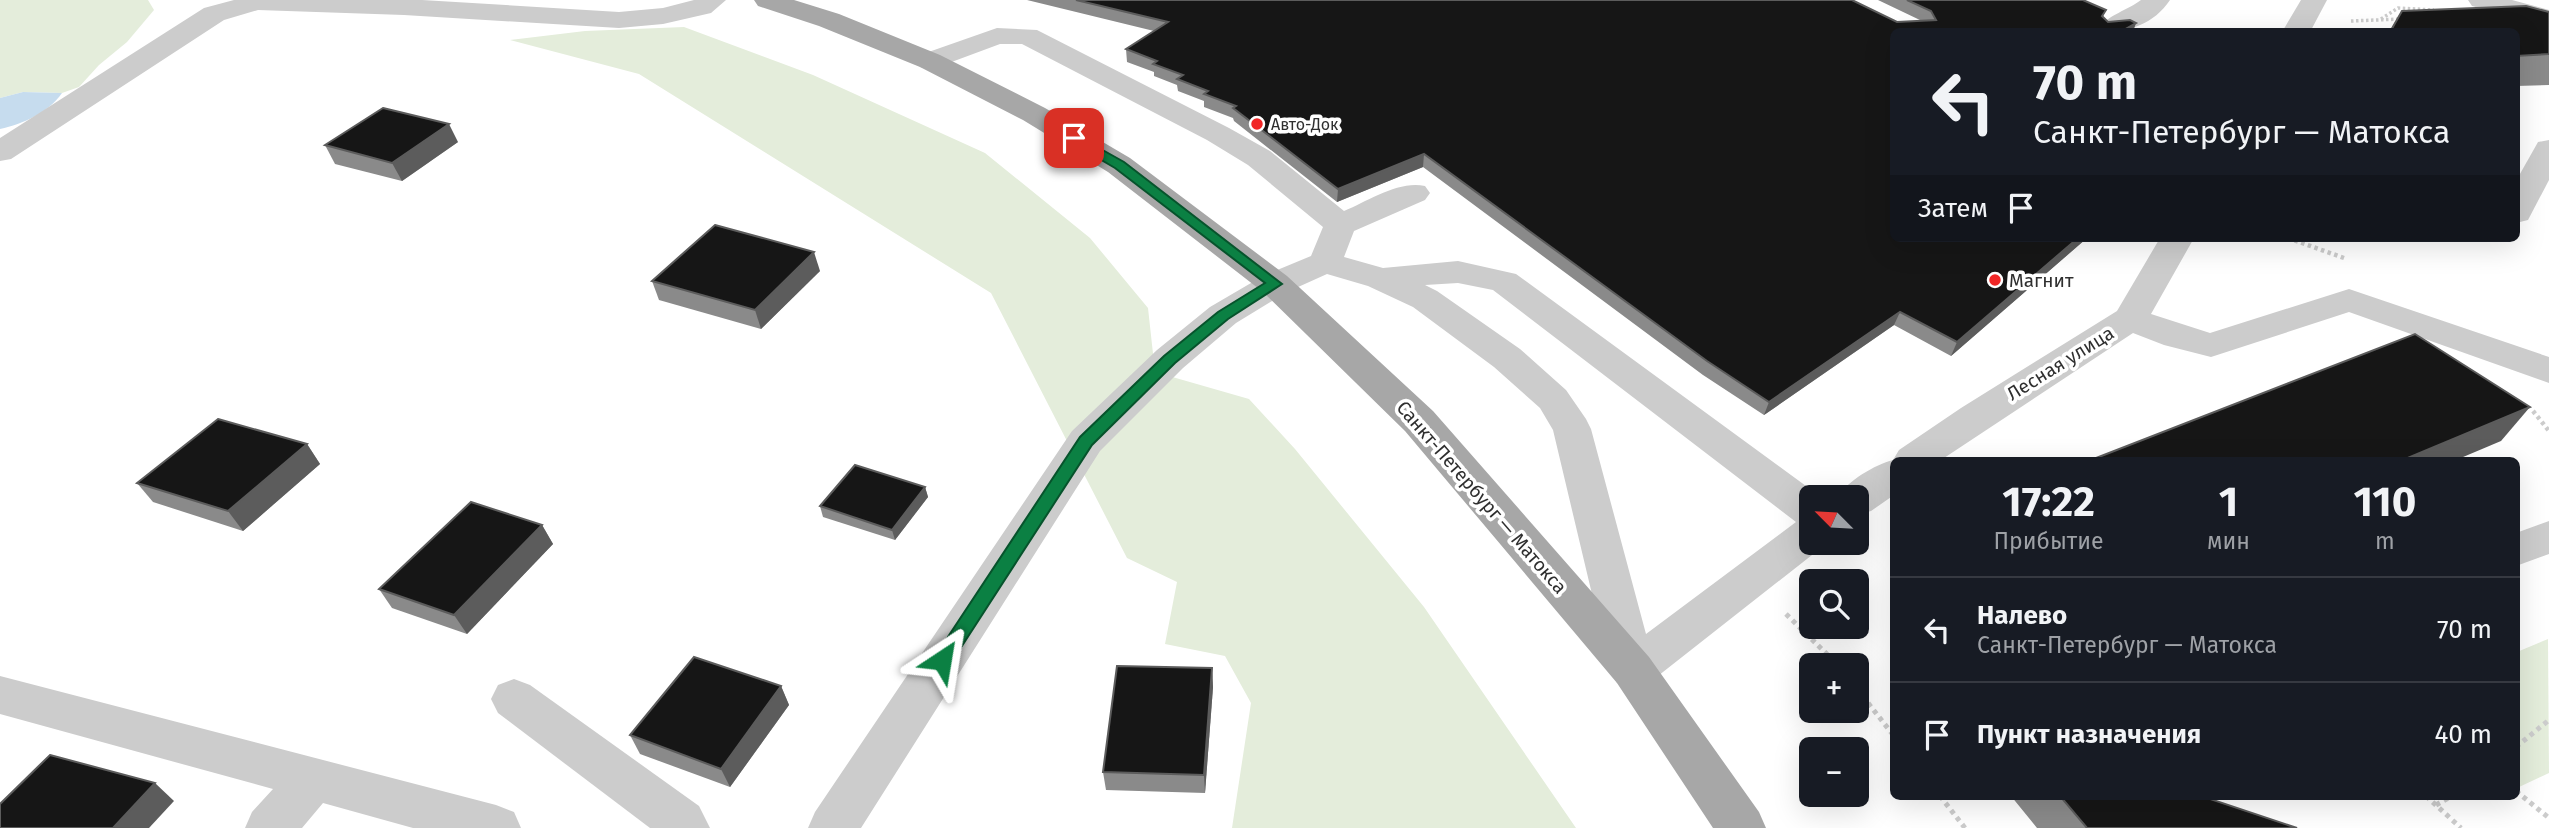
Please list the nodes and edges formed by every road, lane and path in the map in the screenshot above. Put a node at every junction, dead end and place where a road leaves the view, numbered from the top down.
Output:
1 (713, 0) edge
2 (2314, 0) edge
3 (2481, 0) edge
4 (780, 2) edge
5 (2150, 2) edge
6 (2435, 10) edge
7 (2549, 18) edge
8 (2381, 19) junction
9 (2406, 19) edge
10 (2339, 21) dead end
11 (2113, 28) edge
12 (2298, 28) edge
13 (930, 61) junction
14 (2549, 149) edge
15 (0, 152) edge
16 (1415, 193) dead end
17 (2520, 206) edge
18 (1340, 225) junction
19 (2175, 242) edge
20 (1325, 262) junction
21 (1380, 278) junction
22 (1275, 284) junction
23 (2130, 319) junction
24 (2549, 370) edge
25 (1917, 457) edge
26 (1890, 477) edge
27 (1869, 492) edge
28 (1799, 502) edge
29 (2549, 537) edge
30 (1799, 542) edge
31 (2520, 548) edge
32 (1749, 579) junction
33 (1826, 653) edge
34 (1633, 670) junction
35 (0, 695) edge
36 (514, 699) dead end
37 (1869, 704) edge
38 (2549, 720) edge
39 (1890, 731) edge
40 (2520, 744) edge
41 (313, 780) junction
42 (2520, 794) edge
43 (1943, 800) edge
44 (2430, 800) edge
45 (2445, 800) edge
46 (2436, 805) junction
47 (2549, 818) edge
48 (270, 828) edge
49 (496, 828) edge
50 (685, 828) edge
51 (833, 828) edge
52 (1741, 828) edge
53 (1965, 828) edge
54 (2461, 828) edge

1 - 15 street
2 - 12 street
3 - 7 street
4 - 13 main road, Санкт-Петербург — Матокса
5 - 11 street
6 - 8 path
8 - 9 path
8 - 10 path
13 - 18 street
13 - 22 main road, Санкт-Петербург — Матокса
14 - 17 street
16 - 18 street
18 - 20 street
19 - 23 street, Лесная улица
20 - 21 street
20 - 22 street
21 - 28 street
21 - 34 street
22 - 34 main road, Санкт-Петербург — Матокса
22 - 51 street
23 - 24 street
23 - 25 street, Лесная улица
26 - 27 street
29 - 31 street
30 - 32 street
32 - 33 path
32 - 34 street
34 - 52 main road, Санкт-Петербург — Матокса
35 - 41 street
36 - 50 street
37 - 39 path
38 - 40 path
41 - 48 street
41 - 49 street
42 - 47 path
43 - 53 path
44 - 46 path
45 - 46 path
46 - 54 path

